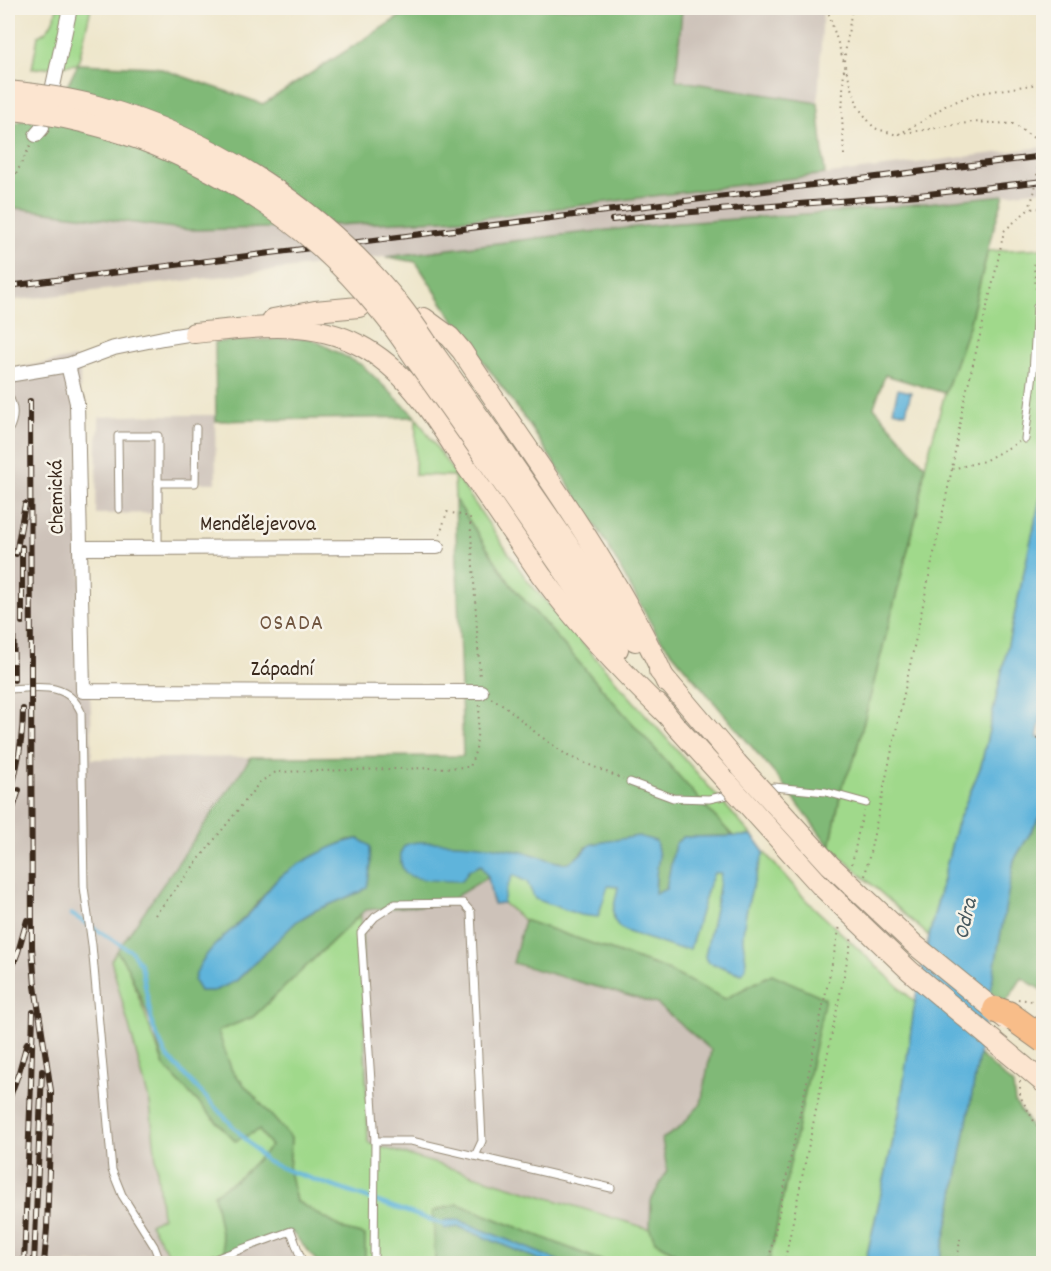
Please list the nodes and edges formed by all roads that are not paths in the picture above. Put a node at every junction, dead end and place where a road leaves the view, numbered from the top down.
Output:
1 (70, 8) edge
2 (53, 86) dead end
3 (8, 91) edge
4 (8, 110) edge
5 (1044, 294) edge
6 (359, 307) dead end
7 (424, 318) dead end
8 (194, 333) junction
9 (68, 365) junction
10 (8, 375) edge
11 (8, 395) edge
12 (196, 428) dead end
13 (8, 431) edge
14 (1025, 439) road end
15 (492, 451) junction
16 (158, 483) junction
17 (119, 509) dead end
18 (437, 547) road end
19 (80, 548) junction
20 (158, 548) junction
21 (666, 682) junction
22 (8, 689) edge
23 (83, 691) joint
24 (481, 693) road end
25 (666, 714) junction
26 (630, 782) road end
27 (866, 803) road end
28 (1007, 1004) junction
29 (1044, 1040) edge
30 (1044, 1050) edge
31 (1044, 1083) edge
32 (375, 1141) junction
33 (475, 1156) junction
34 (611, 1188) dead end
35 (161, 1263) edge
36 (201, 1263) edge
37 (303, 1263) edge
38 (374, 1263) edge

1 - 2 street
3 - 15 main road, bridge
4 - 15 main road, bridge
5 - 14 lane
6 - 8 main road
7 - 21 main road
8 - 9 street
8 - 25 main road
9 - 10 street
9 - 19 street, Chemická
11 - 13 lane
12 - 16 lane
15 - 21 main road
15 - 25 main road
16 - 17 lane
16 - 20 lane
18 - 20 street, Mendělejevova
19 - 20 street, Mendělejevova
19 - 23 street, Chemická
21 - 28 main road, bridge
22 - 35 lane
23 - 24 street, Západní
25 - 31 main road, bridge
26 - 27 lane
28 - 29 highway, bridge
28 - 30 main road, bridge
32 - 33 lane
32 - 33 lane
32 - 38 lane
33 - 34 lane
36 - 37 lane

